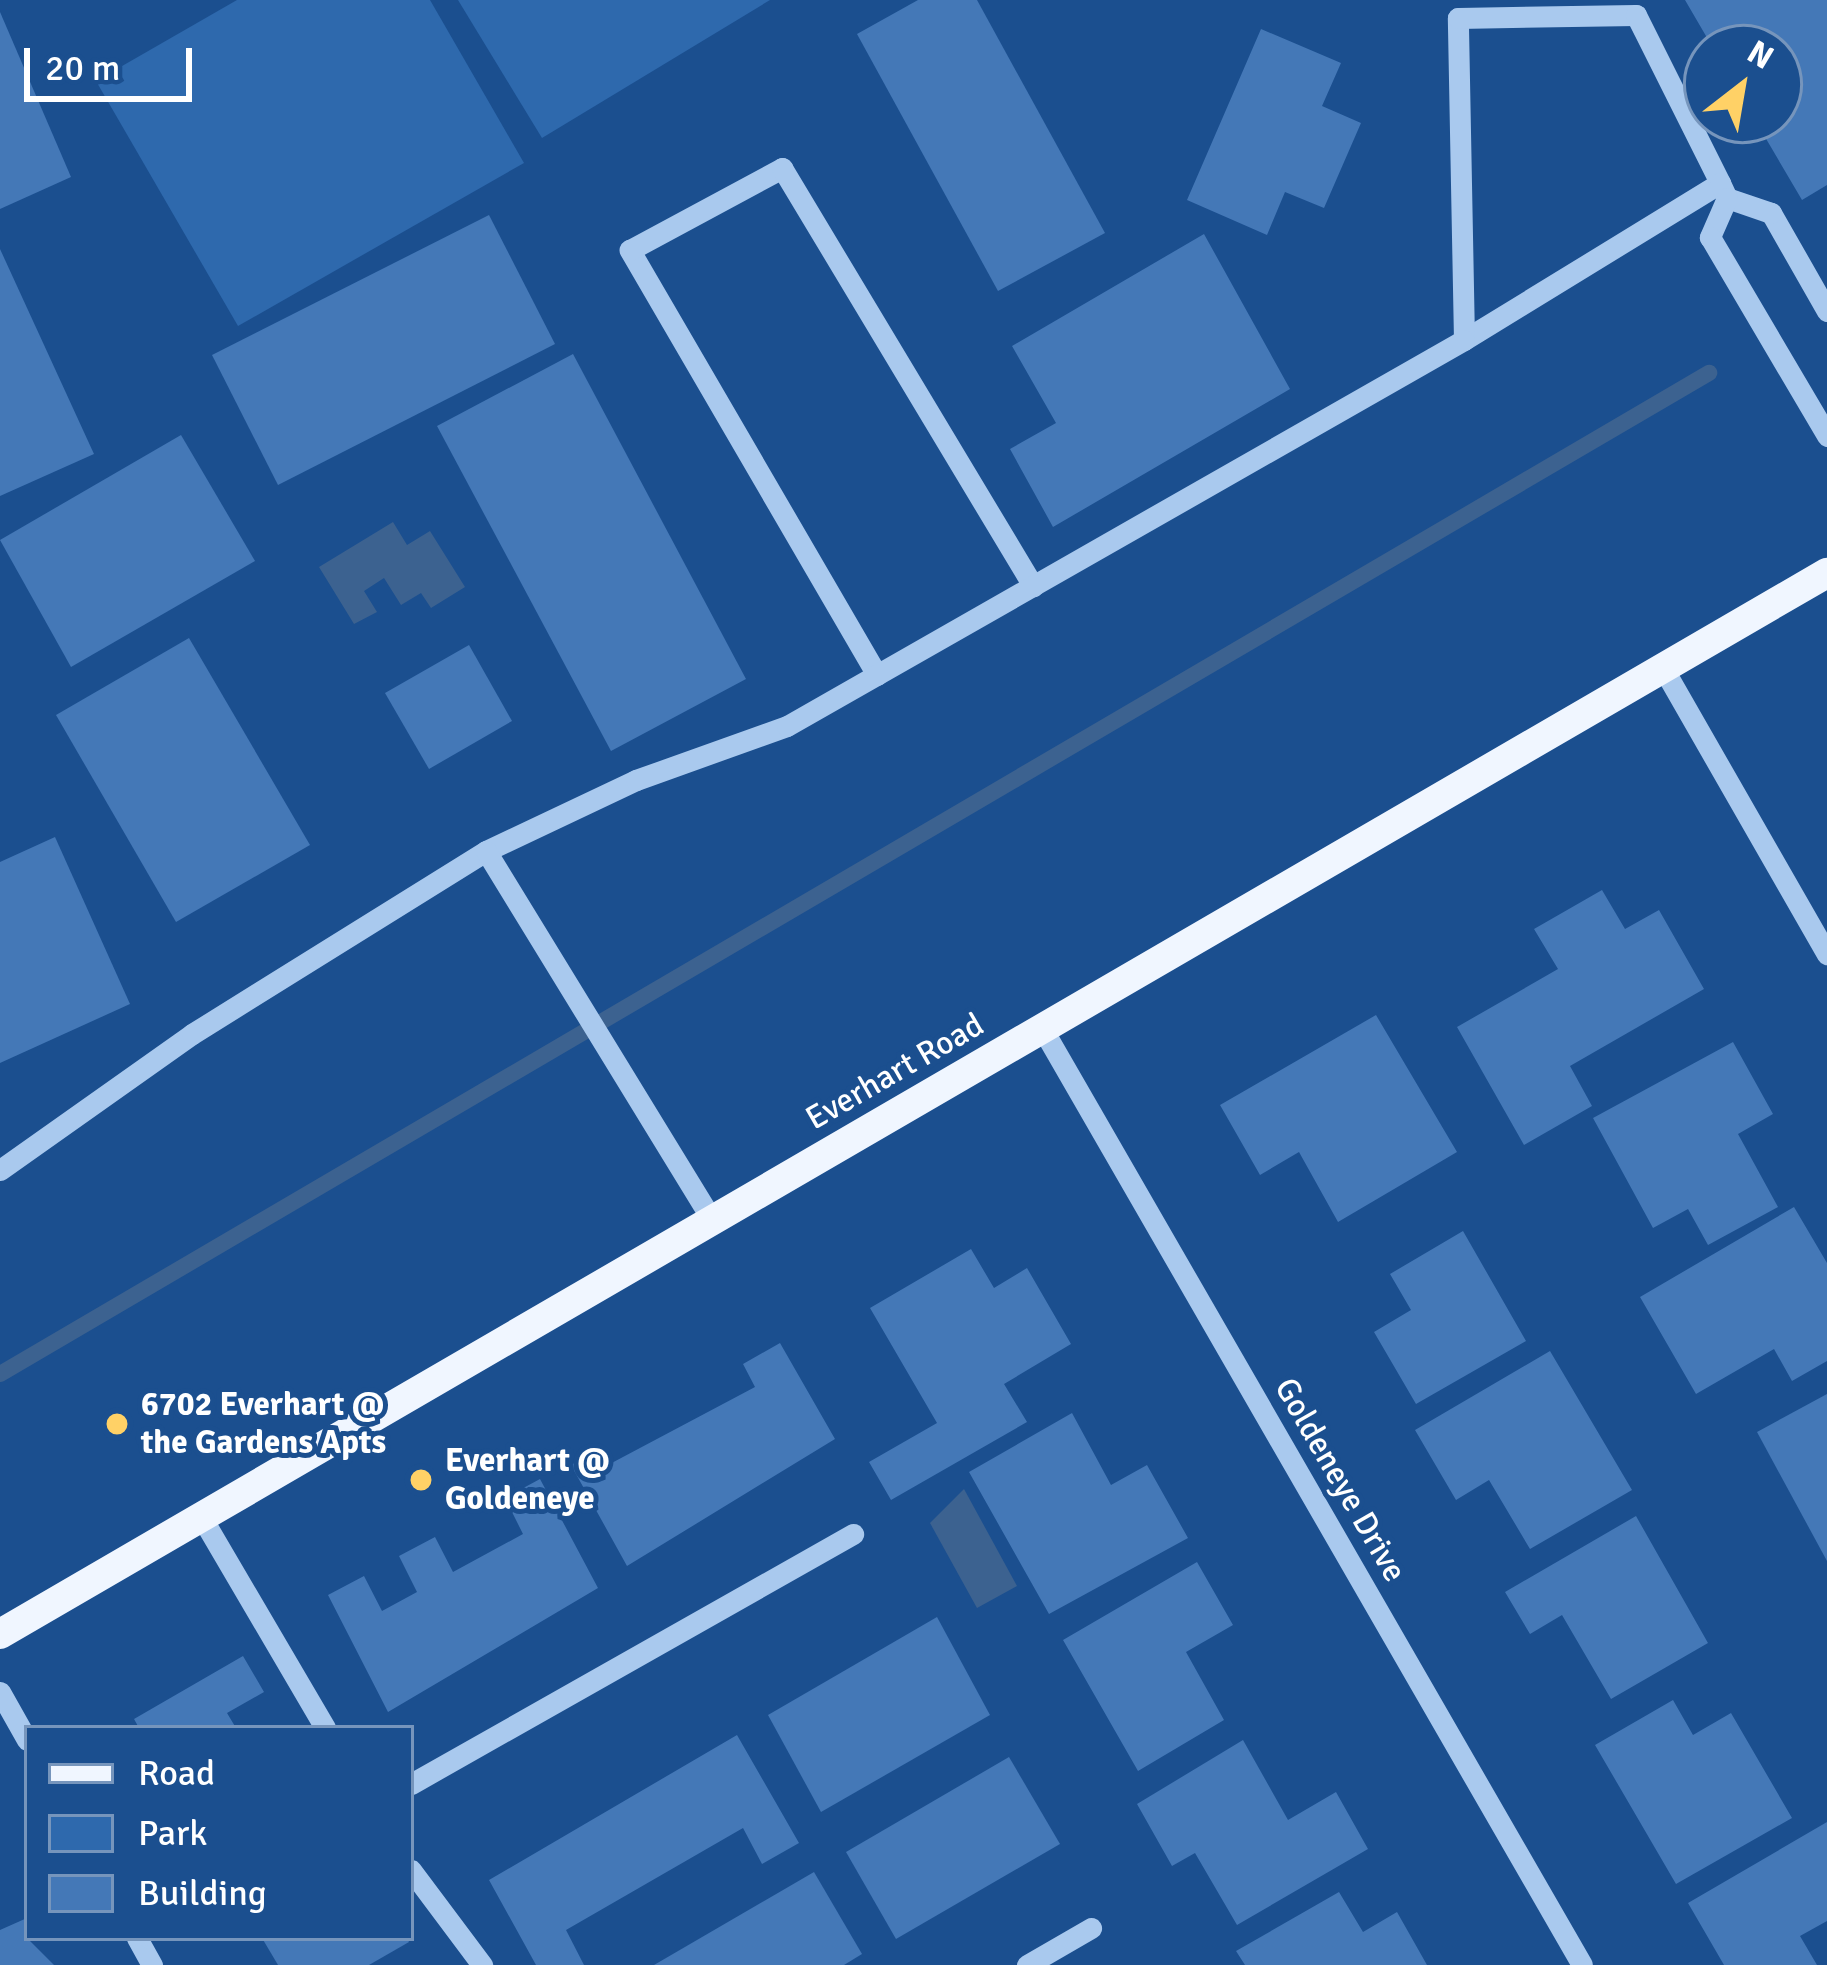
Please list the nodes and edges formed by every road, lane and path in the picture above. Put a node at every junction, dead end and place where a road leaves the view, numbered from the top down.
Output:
1 (1723, 191) junction
2 (1827, 311) edge
3 (1464, 340) junction
4 (1827, 436) edge
5 (1827, 573) edge
6 (1034, 586) junction
7 (1663, 668) junction
8 (877, 675) junction
9 (487, 851) junction
10 (1827, 954) edge
11 (1042, 1028) junction
12 (0, 1170) edge
13 (712, 1220) junction
14 (202, 1519) junction
15 (853, 1534) dead end
16 (0, 1634) edge
17 (0, 1691) edge
18 (323, 1725) edge
19 (24, 1735) edge
20 (414, 1782) edge
21 (414, 1874) edge
22 (1091, 1928) dead end
23 (482, 1965) edge
24 (1027, 1965) edge
25 (1582, 1965) edge

1 - 2 street
1 - 3 street
1 - 3 street
1 - 4 street
3 - 6 street
5 - 7 main road, Everhart Road
6 - 8 street
6 - 8 street
7 - 10 street
7 - 11 main road, Everhart Road
8 - 9 street
9 - 12 street
9 - 13 street
11 - 13 main road, Everhart Road
11 - 25 street, Goldeneye Drive
13 - 14 main road, Everhart Road
14 - 16 main road, Everhart Road
14 - 18 street
15 - 20 street
17 - 19 street
21 - 23 street
22 - 24 street

